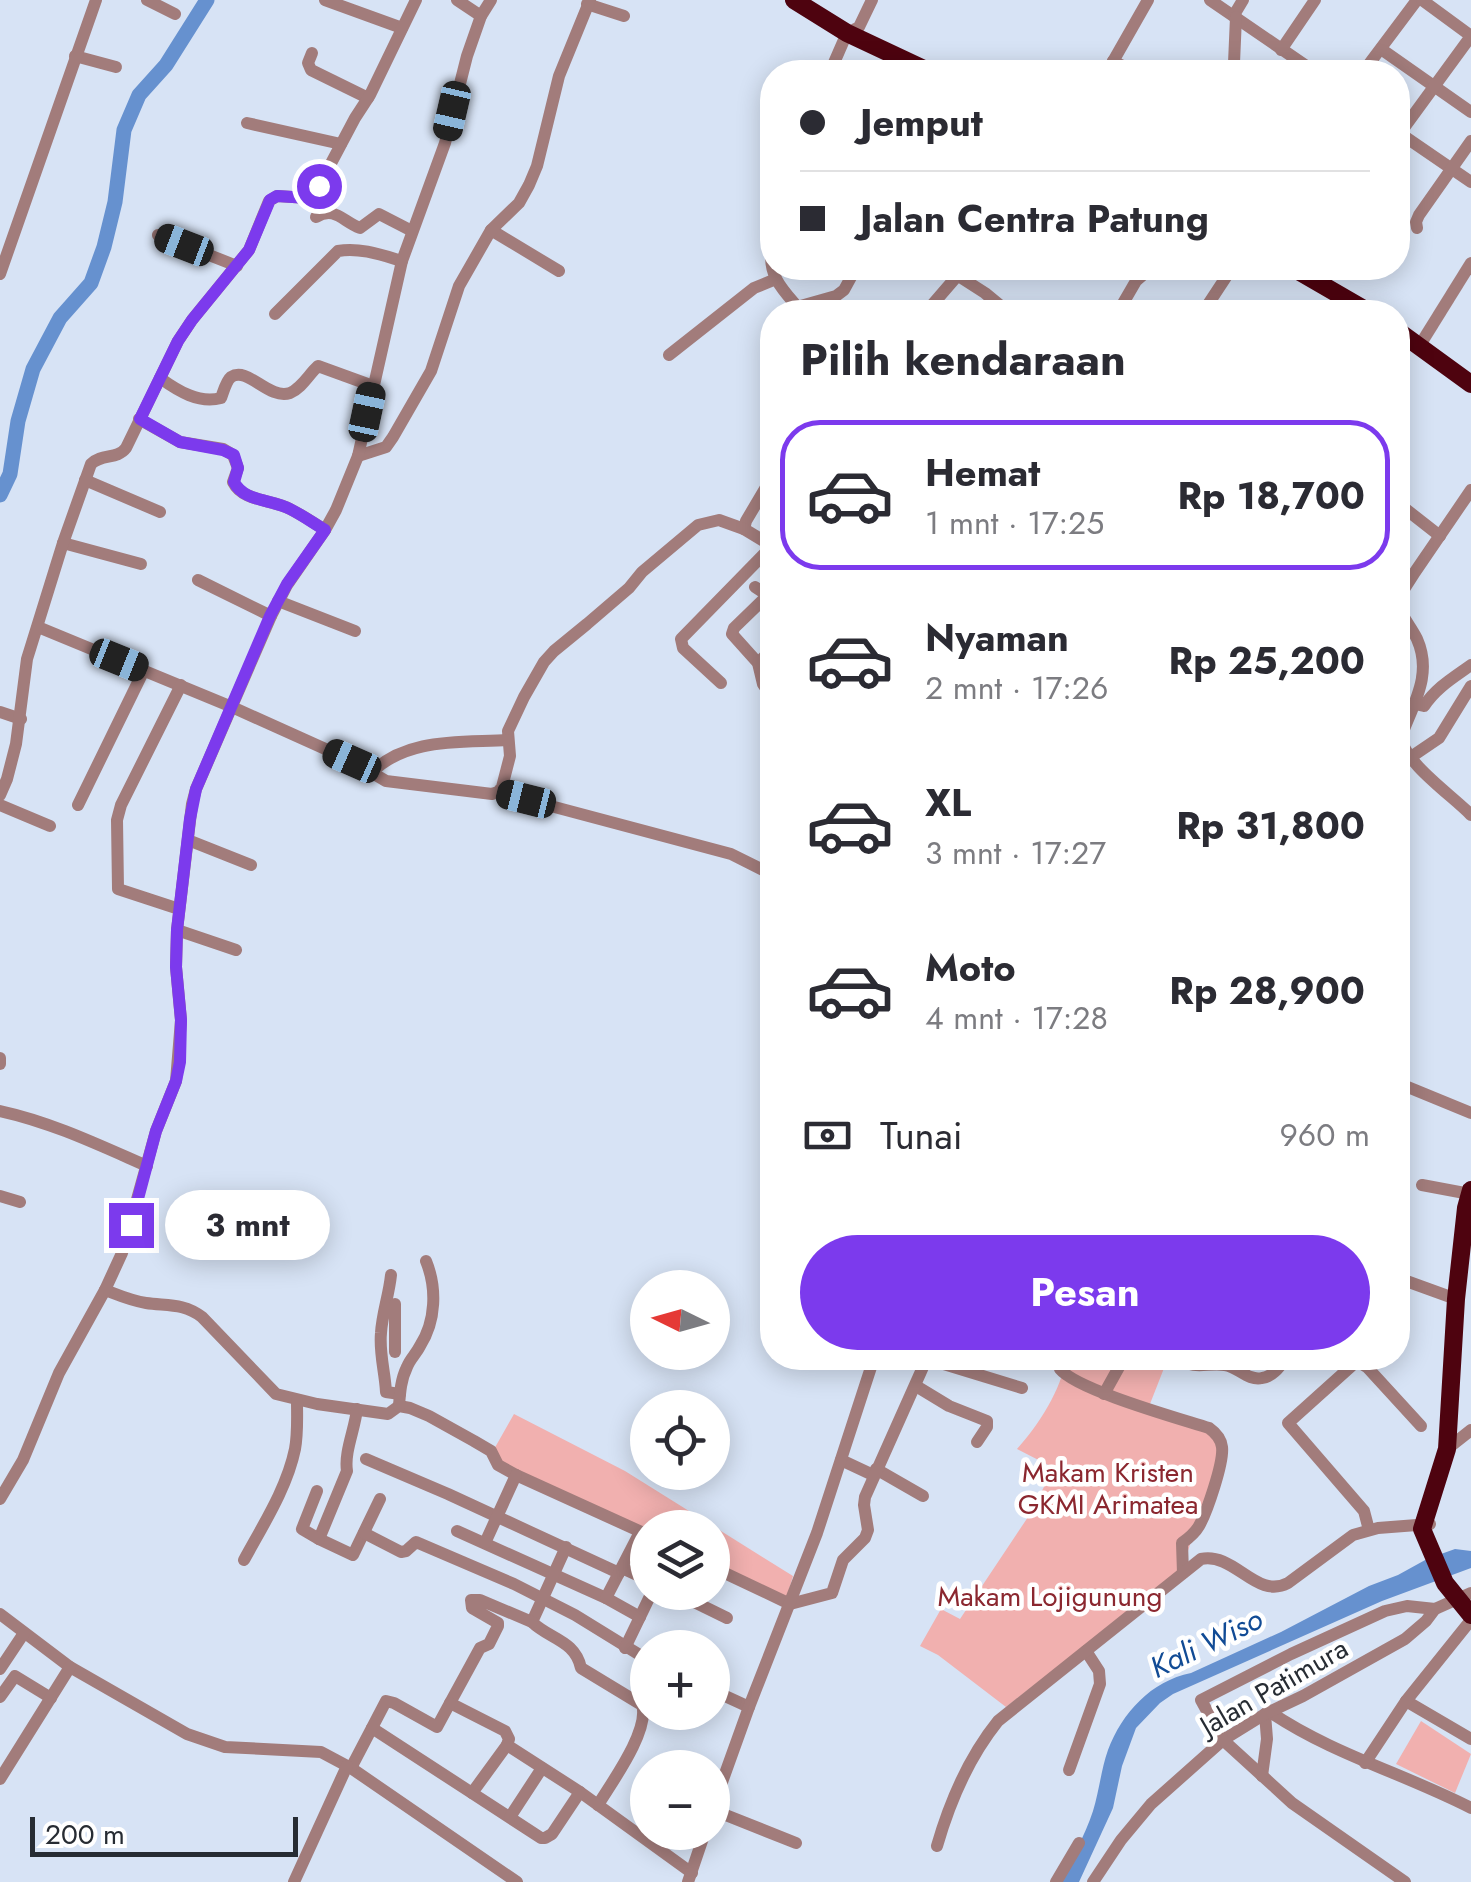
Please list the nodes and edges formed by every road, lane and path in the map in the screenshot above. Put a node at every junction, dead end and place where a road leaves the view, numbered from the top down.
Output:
1 (96, 0) edge
2 (147, 0) edge
3 (324, 0) edge
4 (416, 0) edge
5 (458, 0) edge
6 (491, 0) edge
7 (794, 0) edge
8 (872, 0) edge
9 (1148, 0) edge
10 (1210, 0) edge
11 (1242, 0) edge
12 (1315, 0) edge
13 (1420, 0) edge
14 (588, 2) edge
15 (176, 14) dead end
16 (481, 16) junction
17 (624, 16) dead end
18 (1235, 16) junction
19 (402, 28) junction
20 (847, 33) junction
21 (1471, 36) edge
22 (1381, 49) junction
23 (1281, 50) junction
24 (312, 53) dead end
25 (75, 56) junction
26 (835, 60) edge
27 (904, 60) edge
28 (1114, 60) edge
29 (1234, 60) edge
30 (1296, 60) edge
31 (1373, 60) edge
32 (1396, 60) edge
33 (116, 66) dead end
34 (1410, 70) edge
35 (1434, 87) junction
36 (368, 98) junction
37 (1471, 112) edge
38 (1410, 118) edge
39 (248, 123) dead end
40 (1471, 141) edge
41 (1410, 142) edge
42 (341, 144) junction
43 (1453, 169) junction
44 (1471, 182) edge
45 (316, 217) dead end
46 (1417, 228) dead end
47 (491, 230) junction
48 (412, 231) junction
49 (158, 235) dead end
50 (7, 236) edge
51 (402, 262) junction
52 (1471, 264) edge
53 (237, 266) junction
54 (560, 271) dead end
55 (0, 274) edge
56 (774, 280) edge
57 (849, 280) edge
58 (953, 280) edge
59 (970, 280) edge
60 (1314, 280) edge
61 (825, 300) edge
62 (936, 300) edge
63 (993, 300) edge
64 (1348, 300) edge
65 (275, 314) dead end
66 (1410, 338) edge
67 (1420, 345) junction
68 (669, 355) dead end
69 (160, 378) junction
70 (1471, 384) edge
71 (373, 386) junction
72 (140, 419) junction
73 (358, 456) junction
74 (85, 480) junction
75 (1471, 490) edge
76 (760, 498) edge
77 (160, 512) dead end
78 (1410, 512) edge
79 (325, 530) junction
80 (744, 530) junction
81 (1440, 536) junction
82 (760, 539) edge
83 (64, 543) junction
84 (760, 558) edge
85 (141, 564) dead end
86 (198, 580) dead end
87 (1410, 581) edge
88 (755, 586) dead end
89 (760, 590) edge
90 (278, 601) junction
91 (760, 606) edge
92 (270, 616) junction
93 (38, 626) junction
94 (1410, 629) edge
95 (355, 631) dead end
96 (758, 663) joint
97 (1471, 665) edge
98 (760, 667) edge
99 (144, 670) junction
100 (721, 683) dead end
101 (181, 685) junction
102 (1471, 686) edge
103 (1415, 704) junction
104 (232, 706) junction
105 (0, 712) edge
106 (1410, 716) edge
107 (20, 720) junction
108 (508, 740) junction
109 (1411, 758) joint
110 (370, 772) junction
111 (498, 792) junction
112 (0, 796) edge
113 (78, 805) dead end
114 (0, 806) edge
115 (1471, 815) edge
116 (50, 826) dead end
117 (188, 840) junction
118 (251, 865) dead end
119 (760, 868) edge
120 (179, 909) junction
121 (177, 930) junction
122 (236, 950) dead end
123 (1410, 1088) edge
124 (0, 1111) edge
125 (1471, 1114) edge
126 (146, 1166) junction
127 (1422, 1185) dead end
128 (1470, 1192) edge
129 (0, 1196) edge
130 (20, 1202) dead end
131 (1468, 1215) edge
132 (426, 1260) dead end
133 (391, 1275) dead end
134 (1465, 1278) edge
135 (1410, 1282) edge
136 (105, 1290) junction
137 (1456, 1299) junction
138 (395, 1304) dead end
139 (394, 1352) dead end
140 (870, 1370) edge
141 (922, 1370) edge
142 (964, 1370) edge
143 (1061, 1370) edge
144 (1117, 1370) edge
145 (1237, 1370) edge
146 (1275, 1370) edge
147 (1347, 1370) edge
148 (1370, 1370) edge
149 (916, 1386) junction
150 (1022, 1388) dead end
151 (1104, 1394) junction
152 (297, 1400) junction
153 (400, 1400) junction
154 (357, 1409) junction
155 (1421, 1426) dead end
156 (1471, 1430) edge
157 (978, 1442) dead end
158 (1447, 1450) junction
159 (366, 1459) dead end
160 (840, 1460) junction
161 (875, 1472) junction
162 (516, 1475) junction
163 (2, 1491) edge
164 (317, 1491) dead end
165 (923, 1496) dead end
166 (380, 1499) dead end
167 (496, 1517) junction
168 (630, 1528) edge
169 (1369, 1530) junction
170 (458, 1531) dead end
171 (364, 1534) junction
172 (1430, 1534) junction
173 (319, 1539) junction
174 (484, 1543) junction
175 (566, 1548) junction
176 (630, 1555) edge
177 (244, 1560) dead end
178 (620, 1570) junction
179 (1182, 1572) junction
180 (553, 1573) junction
181 (630, 1574) edge
182 (730, 1576) edge
183 (1467, 1596) edge
184 (606, 1598) junction
185 (542, 1599) junction
186 (790, 1604) junction
187 (1435, 1609) junction
188 (643, 1610) edge
189 (711, 1610) edge
190 (0, 1614) edge
191 (640, 1617) junction
192 (1471, 1617) edge
193 (727, 1618) dead end
194 (532, 1622) junction
195 (24, 1632) junction
196 (625, 1648) junction
197 (1086, 1650) junction
198 (630, 1651) edge
199 (70, 1667) junction
200 (0, 1669) edge
201 (0, 1696) edge
202 (51, 1698) junction
203 (730, 1698) edge
204 (1406, 1701) junction
205 (450, 1703) junction
206 (749, 1707) junction
207 (1267, 1713) junction
208 (372, 1728) junction
209 (1471, 1739) edge
210 (1223, 1740) junction
211 (507, 1745) junction
212 (730, 1760) edge
213 (1366, 1762) junction
214 (349, 1767) junction
215 (542, 1768) junction
216 (1069, 1770) dead end
217 (1262, 1776) junction
218 (0, 1778) edge
219 (580, 1792) junction
220 (472, 1793) junction
221 (598, 1806) junction
222 (1471, 1808) edge
223 (730, 1817) edge
224 (510, 1818) junction
225 (796, 1843) dead end
226 (1079, 1843) dead end
227 (937, 1846) dead end
228 (699, 1850) edge
229 (690, 1878) edge
230 (1097, 1880) edge
231 (294, 1882) edge
232 (517, 1882) edge
233 (1056, 1882) edge
234 (1405, 1882) edge

1 - 25 street
2 - 15 street
3 - 19 street
4 - 19 street
5 - 16 street
6 - 16 street
7 - 20 highway
8 - 20 street
9 - 28 street
10 - 18 street
11 - 18 street
12 - 23 street
13 - 21 street
13 - 22 street
14 - 17 street
14 - 47 street
16 - 48 street
18 - 23 street
18 - 29 street
19 - 36 street
20 - 26 street
20 - 27 highway
21 - 35 street
22 - 31 street
22 - 32 street
23 - 30 street
24 - 36 street
25 - 33 street
25 - 50 street
34 - 35 street
35 - 37 street
35 - 38 street
36 - 42 street
39 - 42 street
40 - 43 street
41 - 43 street
42 - 53 street
43 - 44 street
43 - 46 street
45 - 48 street
47 - 54 street
47 - 73 street
48 - 51 street
49 - 53 street
50 - 55 street
51 - 65 street
51 - 71 street
52 - 67 street
53 - 69 street
56 - 68 street
57 - 61 street
58 - 62 street
59 - 63 street
60 - 64 highway
66 - 67 highway
67 - 70 highway
69 - 71 street
69 - 72 street
71 - 73 street
72 - 74 street
72 - 79 street
73 - 79 street
74 - 77 street
74 - 83 street
75 - 81 street
76 - 80 street
78 - 81 street
79 - 90 street
80 - 82 street
80 - 108 street
81 - 87 street
83 - 85 street
83 - 93 street
84 - 100 street
86 - 92 street
88 - 89 street
90 - 92 street
90 - 95 street
91 - 96 street
92 - 104 street
93 - 99 street
93 - 107 street
94 - 103 street
96 - 98 street
97 - 103 street
99 - 101 street
99 - 113 street
101 - 104 street
101 - 120 street
102 - 109 street
103 - 106 street
104 - 110 street
104 - 117 street
105 - 107 street
107 - 112 street
108 - 110 street
108 - 111 street
109 - 115 street
110 - 111 street
111 - 119 street
114 - 116 street
117 - 118 street
117 - 120 street
120 - 121 street
121 - 122 street
121 - 126 street
123 - 125 street
124 - 126 street
126 - 136 street
127 - 128 street
128 - 131 highway
129 - 130 street
131 - 134 highway
132 - 153 street
133 - 153 street
134 - 137 highway
135 - 137 street
136 - 152 street
136 - 163 street
137 - 158 highway
138 - 139 street
140 - 160 street
141 - 149 street
142 - 150 street
143 - 151 street
144 - 151 street
145 - 146 street
147 - 169 street
148 - 155 street
149 - 157 street
149 - 161 street
151 - 179 street
152 - 154 street
152 - 177 street
153 - 154 street
153 - 162 street
154 - 173 street
156 - 158 street
158 - 172 highway
159 - 167 street
160 - 161 street
160 - 186 street
161 - 165 street
161 - 186 street
162 - 167 street
162 - 168 street
164 - 173 street
166 - 171 street
167 - 174 street
167 - 175 street
169 - 172 street
169 - 179 street
170 - 174 street
171 - 173 street
171 - 185 street
172 - 183 highway
174 - 180 street
175 - 178 street
175 - 180 street
176 - 178 street
178 - 181 street
178 - 184 street
179 - 197 street
180 - 184 street
180 - 185 street
182 - 186 street
183 - 187 street, Jalan Patimura
183 - 192 highway
184 - 191 street
185 - 194 street
185 - 196 street
186 - 206 street
187 - 207 street, Jalan Patimura
187 - 210 street
188 - 191 street
189 - 193 street
190 - 195 street
191 - 196 street
192 - 204 street
194 - 205 street
194 - 221 street
195 - 199 street
195 - 200 street
196 - 198 street
197 - 216 street
197 - 227 street
199 - 202 street
199 - 214 street
201 - 202 street
202 - 218 street
203 - 206 street
204 - 209 street
204 - 213 street
205 - 208 street
205 - 211 street
206 - 212 street
207 - 210 street, Jalan Patimura
207 - 213 street
207 - 217 street
208 - 214 street
208 - 220 street
210 - 217 street
210 - 230 street, Jalan Patimura
211 - 215 street
211 - 220 street
213 - 222 street
214 - 231 street
214 - 232 street
215 - 219 street
215 - 224 street
217 - 234 street
219 - 221 street
219 - 224 street
220 - 224 street
221 - 229 street
223 - 225 street
226 - 233 street
228 - 229 street

